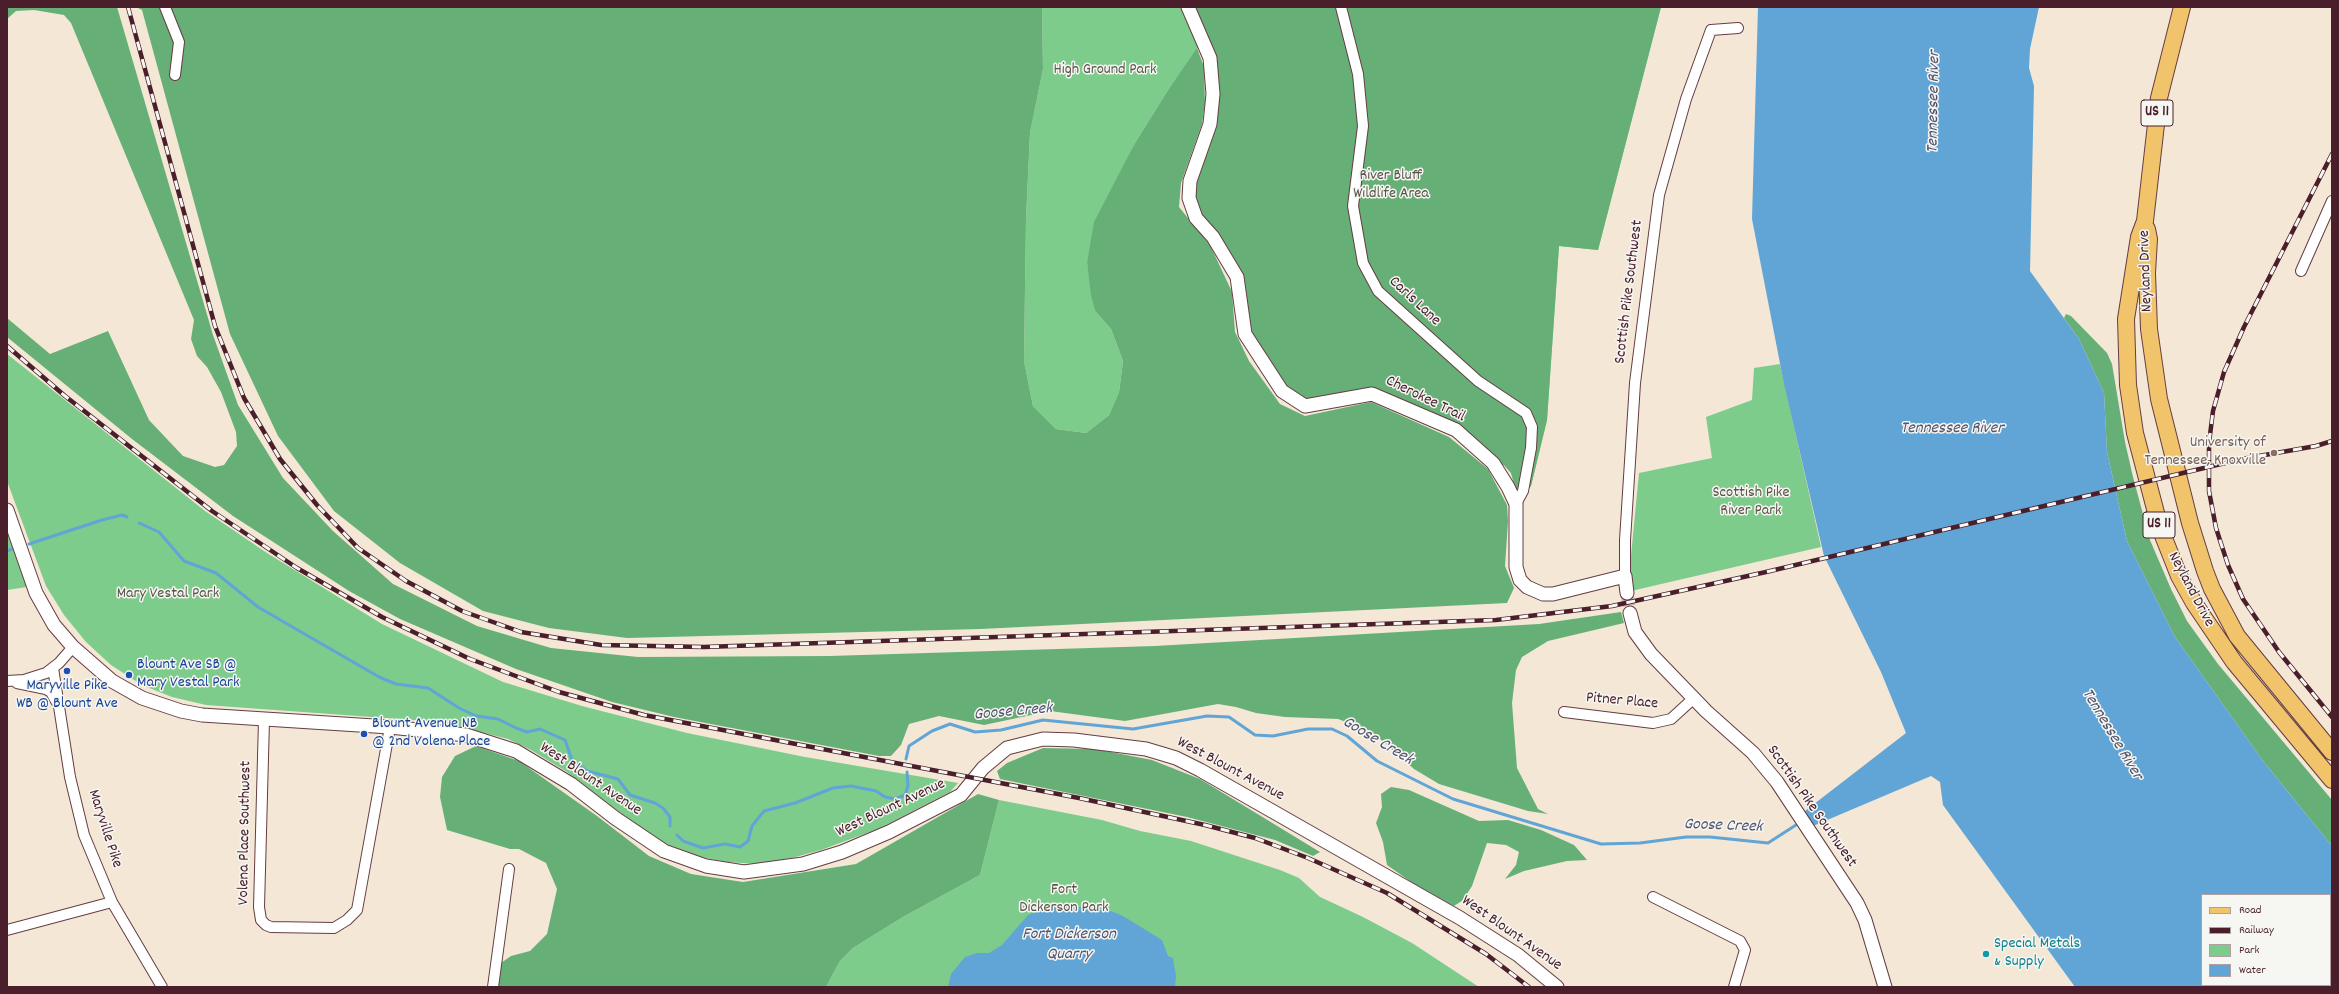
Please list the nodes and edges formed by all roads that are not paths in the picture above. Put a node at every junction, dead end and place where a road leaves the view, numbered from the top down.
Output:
1 (165, 7) edge
2 (1188, 7) edge
3 (1341, 7) edge
4 (2182, 7) edge
5 (1738, 28) dead end
6 (175, 75) dead end
7 (2332, 201) edge
8 (2145, 221) junction
9 (2301, 271) dead end
10 (1516, 504) junction
11 (7, 510) edge
12 (1625, 576) junction
13 (1626, 593) tunnel mouth
14 (1630, 613) tunnel mouth
15 (73, 647) junction
16 (53, 668) junction
17 (9, 681) edge
18 (1694, 698) junction
19 (58, 706) junction
20 (1564, 712) dead end
21 (264, 720) junction
22 (390, 727) junction
23 (2332, 752) edge
24 (2332, 780) edge
25 (509, 869) dead end
26 (1653, 897) dead end
27 (112, 902) junction
28 (7, 930) edge
29 (162, 987) edge
30 (493, 987) edge
31 (1558, 987) edge
32 (1734, 987) edge
33 (1885, 987) edge

1 - 6 street
2 - 10 street, Cherokee Trail
3 - 10 street, Carls Lane
4 - 8 main road, Neyland Drive / US 11
5 - 12 street, Scottish Pike Southwest
7 - 9 street
8 - 23 main road, Neyland Drive / US 11
8 - 24 main road, Neyland Drive / US 11
10 - 12 street, Cherokee Trail
11 - 15 street
12 - 13 street, Scottish Pike Southwest
14 - 18 street, Scottish Pike Southwest
15 - 16 street
15 - 21 street, West Blount Avenue
16 - 17 street
16 - 19 street, Maryville Pike
17 - 19 street
18 - 20 street, Pitner Place
18 - 33 street, Scottish Pike Southwest
19 - 27 street, Maryville Pike
21 - 22 street, West Blount Avenue
21 - 22 street, Volena Place Southwest
22 - 31 street, West Blount Avenue
25 - 30 street
26 - 32 street
27 - 28 street
27 - 29 street, Maryville Pike

